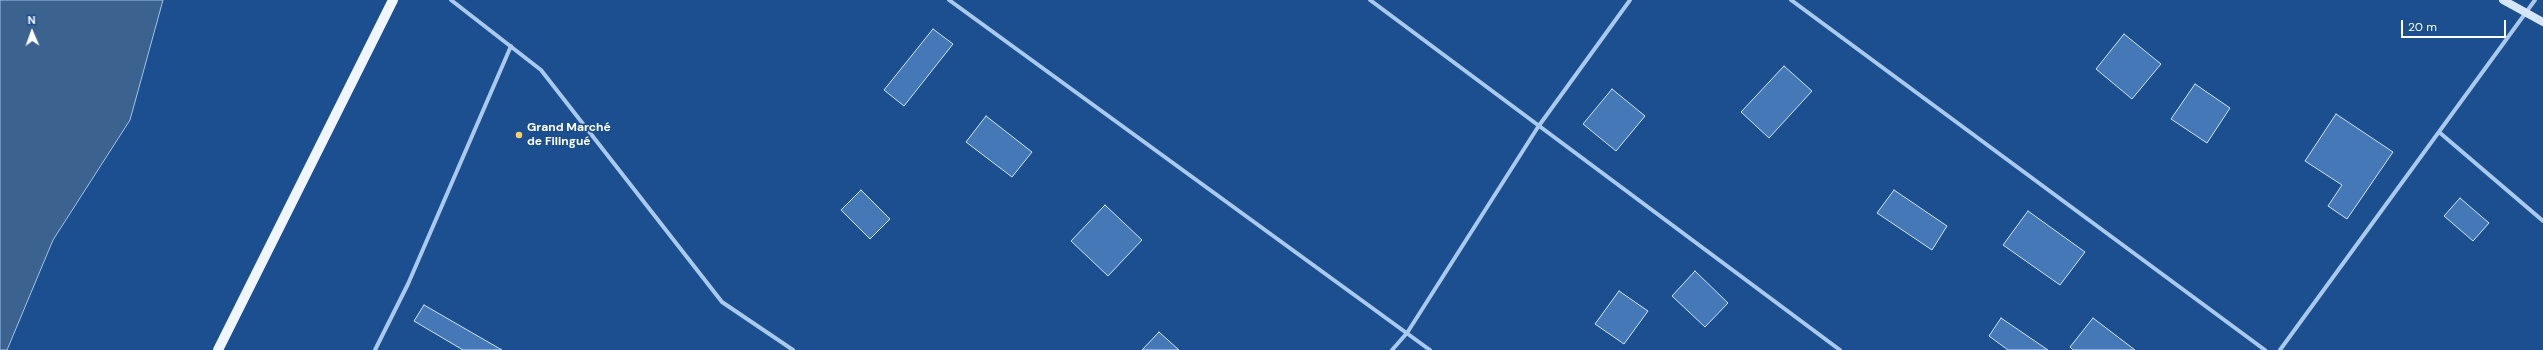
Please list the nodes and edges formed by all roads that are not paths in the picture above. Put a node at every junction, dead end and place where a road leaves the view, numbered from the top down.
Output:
1 (393, 0) edge
2 (451, 0) edge
3 (949, 0) edge
4 (1370, 0) edge
5 (1630, 0) edge
6 (1791, 0) edge
7 (2503, 0) edge
8 (2535, 0) edge
9 (2526, 13) junction
10 (2543, 22) edge
11 (511, 46) junction
12 (1538, 127) junction
13 (2439, 132) junction
14 (2543, 221) edge
15 (1407, 333) junction
16 (218, 350) edge
17 (375, 350) edge
18 (793, 350) edge
19 (1392, 350) edge
20 (1430, 350) edge
21 (1840, 350) edge
22 (2265, 350) edge
23 (2280, 350) edge

1 - 16 main road
2 - 11 street
3 - 15 street
4 - 12 street
5 - 12 street
6 - 22 street
7 - 9 street
8 - 9 street
9 - 10 street
9 - 13 street
11 - 17 street
11 - 18 street
12 - 15 street
12 - 21 street
13 - 14 street
13 - 23 street
15 - 19 street
15 - 20 street

